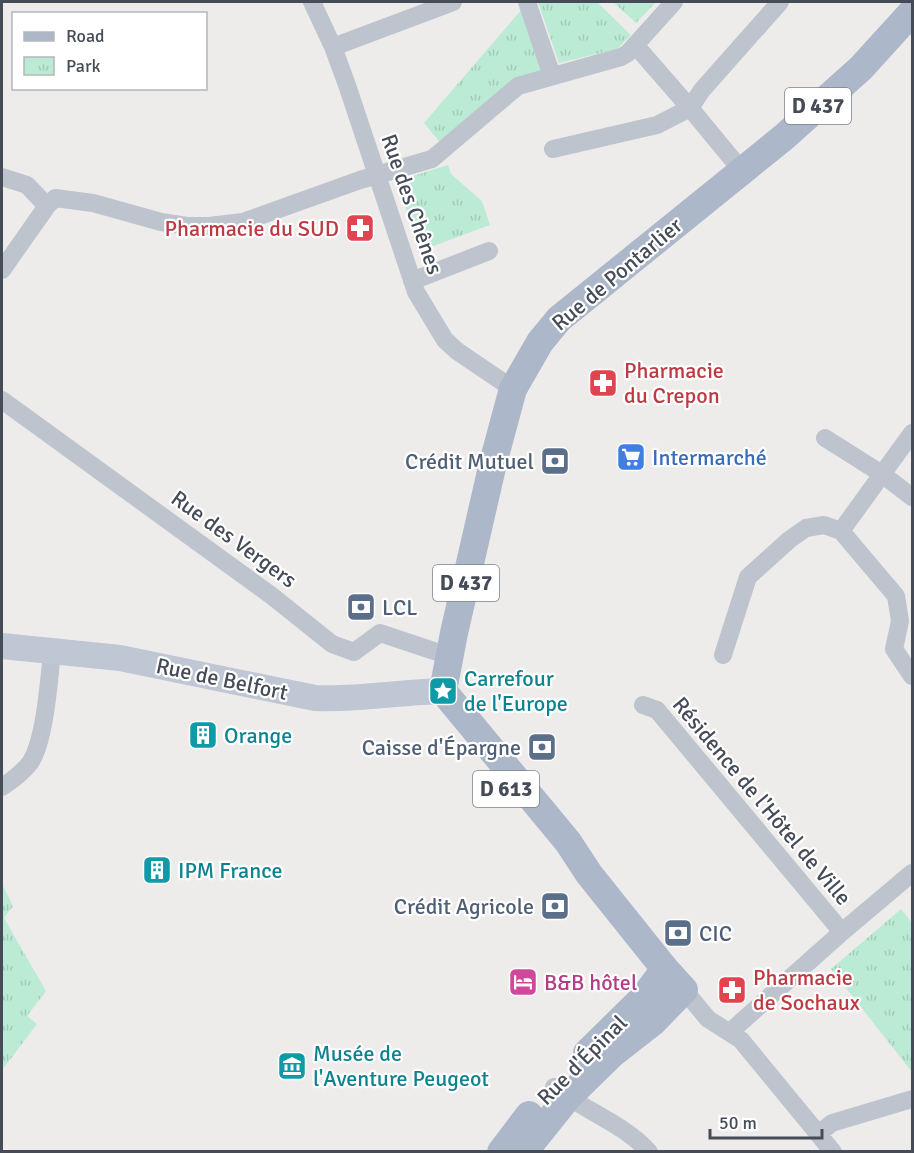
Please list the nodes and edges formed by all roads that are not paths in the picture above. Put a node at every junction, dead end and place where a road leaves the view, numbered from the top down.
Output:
1 (312, 2) edge
2 (453, 2) edge
3 (527, 2) edge
4 (674, 2) edge
5 (780, 2) edge
6 (912, 12) edge
7 (636, 46) junction
8 (333, 47) junction
9 (552, 76) junction
10 (690, 108) junction
11 (553, 149) dead end
12 (742, 171) junction
13 (376, 176) junction
14 (2, 177) edge
15 (47, 207) junction
16 (489, 251) dead end
17 (2, 270) edge
18 (412, 281) junction
19 (513, 389) junction
20 (2, 400) edge
21 (912, 433) edge
22 (825, 438) dead end
23 (882, 474) junction
24 (912, 497) edge
25 (841, 531) junction
26 (2, 646) edge
27 (52, 652) junction
28 (723, 655) dead end
29 (449, 656) junction
30 (912, 676) edge
31 (443, 691) junction
32 (643, 705) dead end
33 (2, 787) edge
34 (912, 873) edge
35 (842, 932) junction
36 (665, 969) junction
37 (684, 990) junction
38 (730, 1032) junction
39 (561, 1092) junction
40 (912, 1098) edge
41 (818, 1134) junction
42 (537, 1145) edge
43 (501, 1152) edge
44 (649, 1152) edge
45 (832, 1152) edge

1 - 8 street, Rue des Chênes
2 - 8 street
3 - 9 street
4 - 7 street
5 - 10 street
6 - 12 main road, Rue de Pontarlier / D 437
7 - 9 street
7 - 10 street
8 - 13 street, Rue des Chênes
9 - 13 street
10 - 11 street
10 - 12 street
12 - 19 main road, Rue de Pontarlier / D 437
13 - 15 street
13 - 18 street, Rue des Chênes
14 - 15 street
15 - 17 street
16 - 18 street
18 - 19 street, Rue des Chênes
19 - 29 main road, Rue de Pontarlier / D 437
20 - 29 street, Rue des Vergers
21 - 23 street
22 - 23 street
23 - 24 street
23 - 25 street
25 - 28 street
25 - 30 street
26 - 27 main road, Rue de Belfort
27 - 31 main road, Rue de Belfort
27 - 33 street
29 - 31 main road, Rue de Pontarlier / D 437
31 - 36 main road, D 613
32 - 35 street, Résidence de l'Hôtel de Ville
34 - 35 street
35 - 38 street
36 - 37 main road
36 - 39 main road, Rue d'Épinal
37 - 38 street
37 - 39 main road, Rue d'Épinal
38 - 41 street
39 - 42 main road, Rue d'Épinal
39 - 43 main road, Rue d'Épinal
39 - 44 street
40 - 41 street
41 - 45 street

